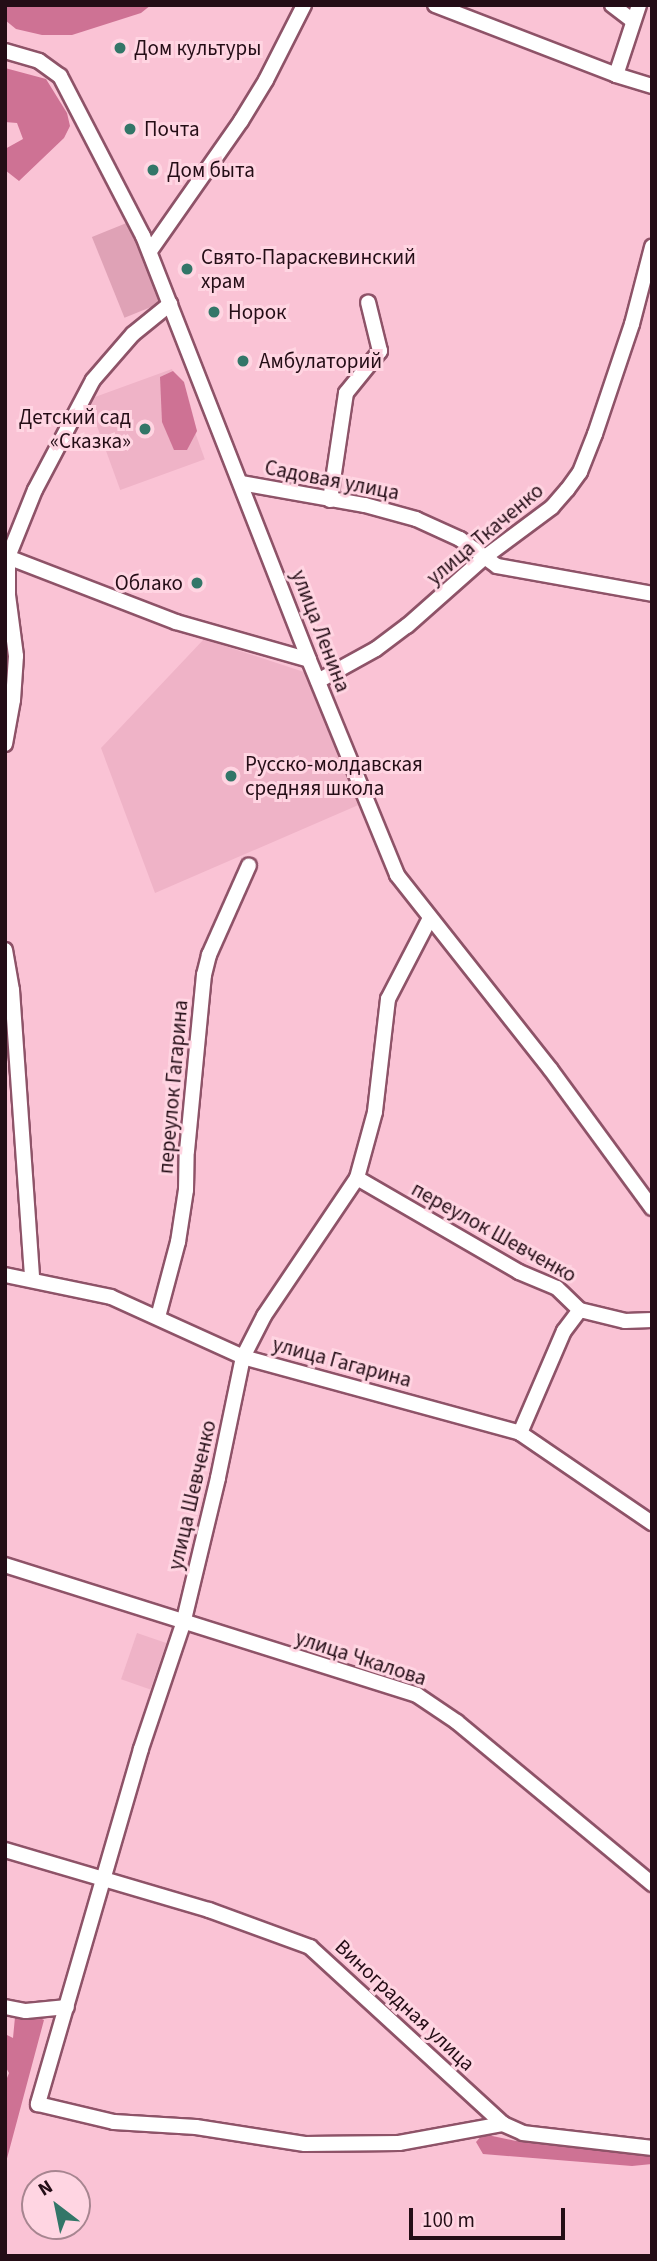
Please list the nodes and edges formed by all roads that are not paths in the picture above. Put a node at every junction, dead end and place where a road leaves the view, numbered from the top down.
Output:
1 (304, 5) edge
2 (435, 5) edge
3 (612, 5) edge
4 (639, 5) edge
5 (632, 20) junction
6 (5, 51) edge
7 (616, 75) junction
8 (652, 86) edge
9 (652, 247) edge
10 (150, 251) junction
11 (368, 302) dead end
12 (170, 304) junction
13 (241, 483) junction
14 (330, 500) junction
15 (6, 556) edge
16 (485, 557) junction
17 (652, 594) edge
18 (309, 660) junction
19 (318, 681) junction
20 (5, 744) edge
21 (249, 865) dead end
22 (429, 920) junction
23 (5, 950) edge
24 (357, 1178) junction
25 (647, 1192) edge
26 (652, 1208) edge
27 (5, 1275) edge
28 (32, 1279) junction
29 (580, 1310) junction
30 (158, 1317) junction
31 (652, 1320) edge
32 (243, 1357) junction
33 (520, 1433) junction
34 (652, 1522) edge
35 (5, 1565) edge
36 (183, 1624) junction
37 (5, 1850) edge
38 (102, 1881) junction
39 (652, 1884) edge
40 (5, 2007) edge
41 (66, 2007) junction
42 (485, 2107) junction
43 (503, 2124) junction
44 (484, 2128) junction
45 (652, 2148) edge

1 - 10 street
2 - 7 street
3 - 5 street
4 - 5 street
5 - 7 street
6 - 10 street, улица Ленина
7 - 8 street
9 - 16 street, улица Ткаченко
10 - 12 street, улица Ленина
11 - 14 street
12 - 13 street, улица Ленина
12 - 15 street
13 - 14 street, Садовая улица
13 - 18 street, улица Ленина
14 - 16 street, Садовая улица
15 - 18 street
15 - 20 street
16 - 17 street, Садовая улица
16 - 19 street, улица Ткаченко
18 - 19 street, улица Ленина
19 - 22 street, улица Ленина
21 - 30 street, переулок Гагарина
22 - 24 street, улица Шевченко
22 - 25 street, улица Ленина
23 - 28 street
24 - 29 street, переулок Шевченко
24 - 32 street, улица Шевченко
25 - 26 street, улица Ленина
27 - 28 street, улица Гагарина
28 - 30 street, улица Гагарина
29 - 31 street, переулок Шевченко
29 - 33 street
30 - 32 street, улица Гагарина
32 - 33 street, улица Гагарина
32 - 36 street, улица Шевченко
33 - 34 street, улица Гагарина
35 - 36 street, улица Чкалова
36 - 38 street, улица Шевченко
36 - 39 street, улица Чкалова
37 - 38 street, Виноградная улица
38 - 41 street, улица Шевченко
38 - 42 street, Виноградная улица
40 - 41 street
41 - 44 street, улица Шевченко
42 - 43 street, Виноградная улица
42 - 44 street
43 - 44 street
43 - 45 street, Виноградная улица

